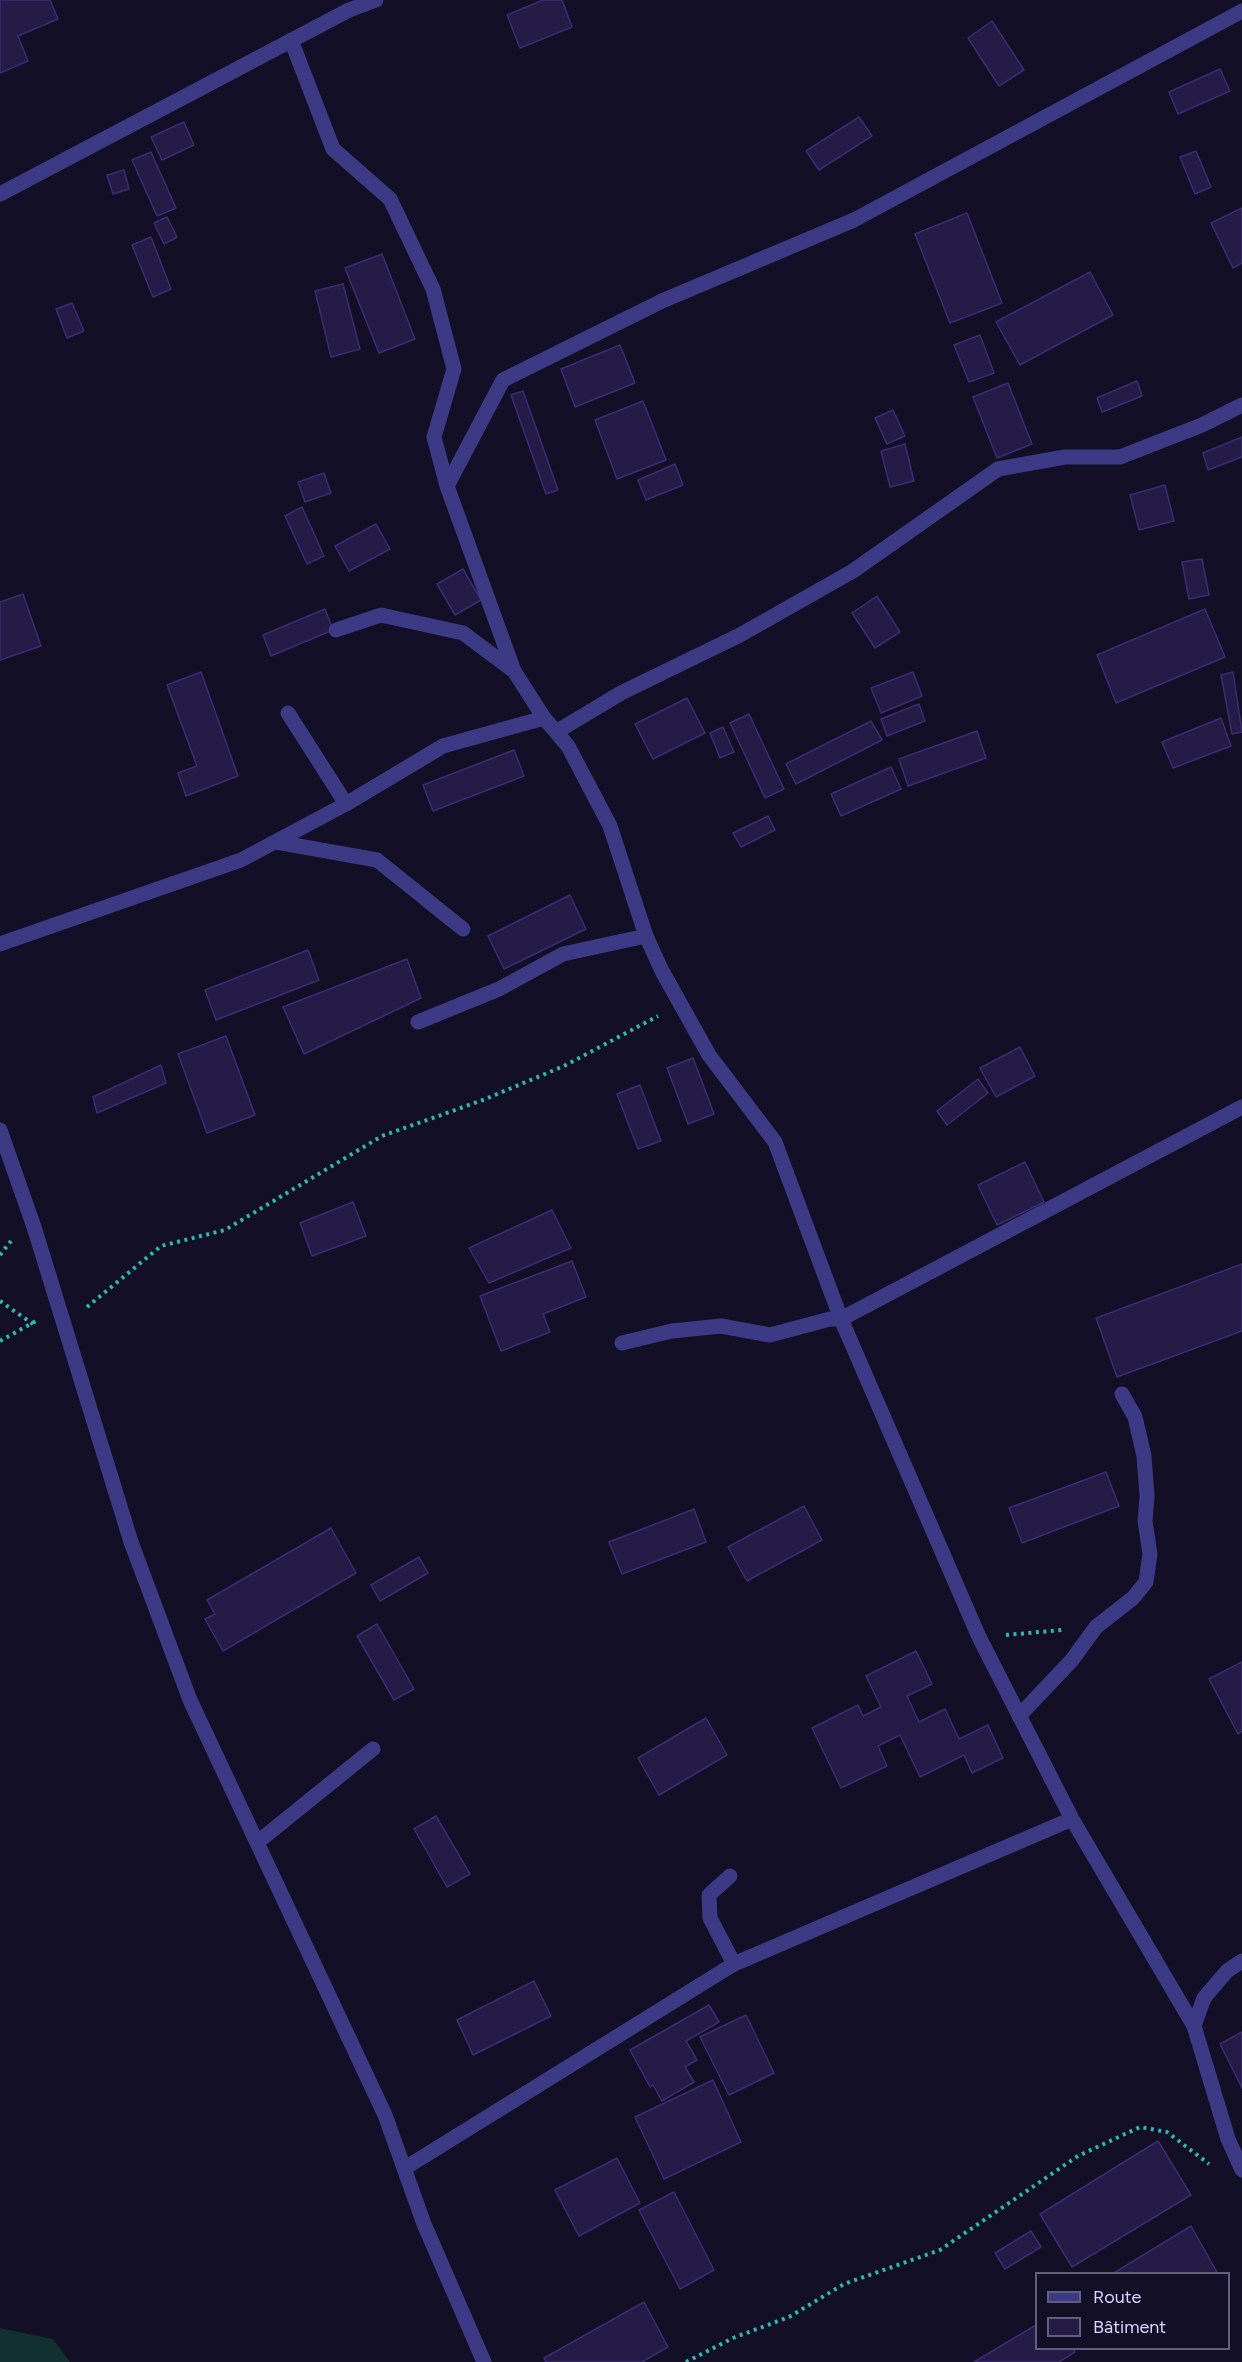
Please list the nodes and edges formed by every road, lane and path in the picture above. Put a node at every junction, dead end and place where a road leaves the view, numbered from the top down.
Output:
1 (376, 0) edge
2 (346, 5) edge
3 (1242, 11) edge
4 (291, 40) junction
5 (0, 194) edge
6 (1242, 405) edge
7 (447, 486) junction
8 (336, 630) dead end
9 (514, 671) junction
10 (288, 712) dead end
11 (544, 718) junction
12 (556, 732) junction
13 (346, 804) junction
14 (276, 842) junction
15 (463, 929) dead end
16 (646, 936) junction
17 (0, 944) edge
18 (681, 1005) junction
19 (418, 1022) dead end
20 (1242, 1107) edge
21 (0, 1130) edge
22 (0, 1301) edge
23 (59, 1305) junction
24 (841, 1319) junction
25 (33, 1324) junction
26 (64, 1327) junction
27 (0, 1341) edge
28 (622, 1343) dead end
29 (1122, 1394) dead end
30 (1096, 1627) junction
31 (979, 1637) junction
32 (1019, 1716) junction
33 (373, 1749) dead end
34 (1072, 1819) junction
35 (258, 1841) junction
36 (730, 1876) dead end
37 (1242, 1961) edge
38 (734, 1964) junction
39 (1194, 2026) junction
40 (405, 2168) junction
41 (1242, 2170) edge
42 (1218, 2172) dead end
43 (484, 2362) edge
44 (686, 2362) edge

1 - 2 street
2 - 4 street
3 - 7 street
4 - 5 street
4 - 7 street
6 - 12 street
7 - 9 street
8 - 9 street
9 - 11 street
10 - 13 street
11 - 12 street
11 - 13 street
12 - 16 street
13 - 14 street
14 - 15 street
14 - 17 street
16 - 18 street
16 - 19 street
18 - 24 street
18 - 26 path
20 - 24 street
21 - 23 street
22 - 25 path
23 - 25 path
23 - 26 street
24 - 28 street
24 - 31 street
25 - 27 path
26 - 35 street
29 - 30 street
30 - 31 path
30 - 32 street
31 - 32 street
32 - 34 street
33 - 35 street
34 - 38 street
34 - 39 street
35 - 40 street
36 - 38 street
37 - 39 street
38 - 40 street
39 - 41 street
40 - 43 street
42 - 44 path

